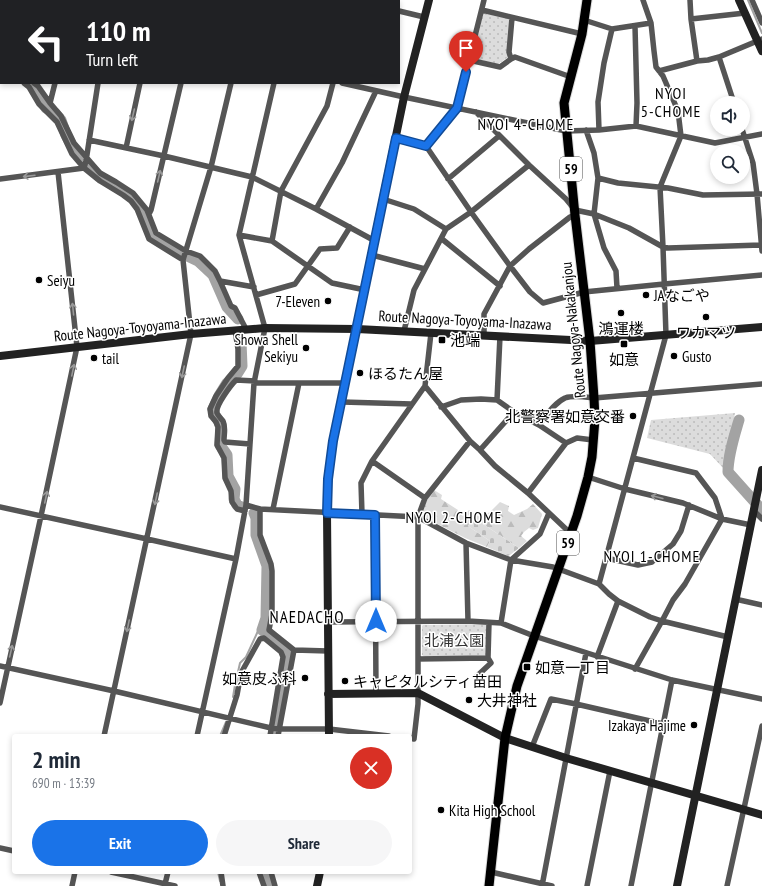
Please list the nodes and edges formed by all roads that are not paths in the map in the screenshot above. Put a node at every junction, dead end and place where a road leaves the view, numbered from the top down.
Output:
1 (429, 0) edge
2 (484, 0) edge
3 (587, 0) edge
4 (643, 0) edge
5 (690, 0) edge
6 (739, 0) edge
7 (752, 0) edge
8 (482, 10) junction
9 (400, 11) edge
10 (745, 13) junction
11 (424, 17) junction
12 (512, 18) junction
13 (691, 19) junction
14 (584, 20) junction
15 (651, 23) junction
16 (762, 23) edge
17 (635, 26) junction
18 (612, 29) junction
19 (582, 34) junction
20 (760, 40) edge
21 (762, 51) edge
22 (719, 57) junction
23 (511, 59) junction
24 (469, 60) junction
25 (697, 62) junction
26 (659, 71) junction
27 (571, 76) junction
28 (25, 84) edge
29 (35, 84) edge
30 (55, 84) edge
31 (98, 84) edge
32 (140, 84) edge
33 (181, 84) edge
34 (231, 84) edge
35 (274, 84) edge
36 (333, 84) edge
37 (346, 84) edge
38 (376, 91) junction
39 (732, 96) edge
40 (404, 97) junction
41 (50, 103) junction
42 (457, 108) junction
43 (475, 112) junction
44 (636, 126) junction
45 (586, 130) junction
46 (599, 130) junction
47 (566, 131) junction
48 (762, 134) edge
49 (499, 136) junction
50 (681, 136) junction
51 (745, 137) junction
52 (396, 138) junction
53 (89, 140) junction
54 (426, 146) junction
55 (126, 148) junction
56 (164, 156) junction
57 (86, 163) junction
58 (529, 165) junction
59 (211, 167) junction
60 (58, 172) junction
61 (252, 177) junction
62 (598, 178) junction
63 (0, 179) edge
64 (448, 179) junction
65 (660, 187) junction
66 (281, 191) junction
67 (760, 194) edge
68 (383, 199) junction
69 (316, 209) junction
70 (471, 212) junction
71 (575, 213) junction
72 (149, 214) junction
73 (594, 214) junction
74 (350, 228) junction
75 (446, 229) junction
76 (239, 236) junction
77 (442, 239) junction
78 (272, 240) junction
79 (375, 241) junction
80 (663, 247) junction
81 (762, 248) edge
82 (184, 255) junction
83 (372, 255) junction
84 (308, 266) junction
85 (510, 266) junction
86 (425, 269) junction
87 (762, 275) edge
88 (220, 280) junction
89 (664, 284) junction
90 (500, 286) junction
91 (254, 287) junction
92 (617, 288) junction
93 (365, 290) junction
94 (584, 292) junction
95 (256, 295) junction
96 (762, 327) edge
97 (265, 328) junction
98 (357, 329) junction
99 (235, 330) junction
100 (246, 330) junction
101 (404, 331) junction
102 (432, 333) junction
103 (191, 334) junction
104 (666, 334) junction
105 (484, 336) junction
106 (500, 336) junction
107 (590, 341) junction
108 (77, 347) junction
109 (0, 356) edge
110 (254, 382) junction
111 (299, 383) junction
112 (346, 383) junction
113 (762, 384) edge
114 (424, 386) junction
115 (651, 393) junction
116 (594, 398) junction
117 (497, 400) junction
118 (342, 402) junction
119 (412, 404) junction
120 (441, 407) junction
121 (514, 412) junction
122 (539, 425) junction
123 (593, 440) junction
124 (470, 441) junction
125 (566, 443) junction
126 (250, 444) junction
127 (480, 450) junction
128 (633, 458) junction
129 (372, 461) junction
130 (762, 470) edge
131 (588, 477) junction
132 (625, 489) junction
133 (528, 493) junction
134 (425, 498) junction
135 (759, 499) edge
136 (688, 506) junction
137 (0, 508) edge
138 (246, 508) junction
139 (260, 509) junction
140 (273, 509) junction
141 (754, 510) junction
142 (327, 513) junction
143 (549, 513) junction
144 (362, 514) junction
145 (375, 515) junction
146 (41, 516) junction
147 (418, 517) junction
148 (722, 519) junction
149 (762, 519) edge
150 (751, 525) junction
151 (571, 533) junction
152 (147, 539) junction
153 (466, 543) junction
154 (606, 558) junction
155 (236, 559) junction
156 (512, 560) junction
157 (559, 569) junction
158 (599, 584) junction
159 (735, 599) junction
160 (618, 601) junction
161 (762, 605) edge
162 (376, 621) junction
163 (468, 621) junction
164 (662, 621) junction
165 (328, 622) junction
166 (417, 622) junction
167 (489, 622) junction
168 (501, 624) junction
169 (534, 636) junction
170 (728, 636) junction
171 (294, 650) junction
172 (328, 651) junction
173 (586, 653) junction
174 (597, 657) junction
175 (488, 658) junction
176 (418, 659) junction
177 (0, 666) edge
178 (8, 668) junction
179 (635, 668) junction
180 (477, 676) dead end
181 (672, 680) junction
182 (717, 690) junction
183 (114, 691) junction
184 (418, 693) junction
185 (328, 694) junction
186 (376, 694) junction
187 (762, 699) edge
188 (0, 703) edge
189 (576, 704) junction
190 (202, 711) junction
191 (230, 718) junction
192 (663, 724) junction
193 (762, 726) edge
194 (275, 728) junction
195 (329, 733) edge
196 (104, 734) edge
197 (197, 734) edge
198 (225, 734) edge
199 (271, 734) edge
200 (277, 734) edge
201 (349, 734) edge
202 (412, 738) edge
203 (505, 738) junction
204 (532, 747) junction
205 (566, 758) junction
206 (610, 771) junction
207 (652, 783) junction
208 (696, 795) junction
209 (744, 809) junction
210 (762, 815) edge
211 (0, 848) edge
212 (12, 850) edge
213 (491, 872) junction
214 (75, 874) edge
215 (120, 874) edge
216 (168, 874) edge
217 (221, 874) edge
218 (260, 874) edge
219 (272, 874) edge
220 (320, 874) edge
221 (165, 884) junction
222 (542, 885) edge
223 (72, 886) edge
224 (176, 886) edge
225 (224, 886) edge
226 (264, 886) edge
227 (275, 886) edge
228 (317, 886) edge
229 (489, 886) edge
230 (552, 886) edge
231 (587, 886) edge
232 (631, 886) edge
233 (677, 886) edge
234 (727, 886) edge

1 - 11 street
2 - 8 street
3 - 14 main road, Route Nagoya-Nakakanjou / 59
4 - 15 street
5 - 13 street
6 - 10 street
7 - 16 street
8 - 12 street
8 - 24 street
9 - 11 street
10 - 13 street
10 - 20 street
11 - 40 street
12 - 19 street
12 - 23 street
13 - 25 street
14 - 18 street
14 - 19 main road, Route Nagoya-Nakakanjou / 59
15 - 17 street
15 - 26 street
17 - 18 street
17 - 44 street
18 - 46 street
19 - 27 main road, Route Nagoya-Nakakanjou / 59
20 - 21 street
20 - 22 street
22 - 25 street
22 - 39 street
23 - 24 street
23 - 27 street
24 - 42 street
25 - 26 street
26 - 50 street
27 - 47 main road, Route Nagoya-Nakakanjou / 59
28 - 57 street
29 - 41 street
30 - 41 street
31 - 53 street
32 -> 55 street
33 - 56 street
34 - 59 street
35 - 61 street
36 - 66 street
37 - 38 street
38 - 40 street
38 - 69 street
40 - 42 street
40 - 52 street
41 - 57 street
42 - 43 street
42 - 54 street
43 - 47 street
43 - 49 street
44 - 46 street
44 - 50 street
45 - 46 street
45 - 47 street
45 - 62 street
47 - 71 main road, Route Nagoya-Nakakanjou / 59
48 - 51 street
49 - 58 street
49 - 64 street
50 - 51 street
50 - 65 street
51 - 67 street
52 - 54 street
52 - 68 street
53 - 55 street
53 - 57 street
54 - 64 street
55 - 56 street
56 - 59 street
72 -> 56 street
57 - 60 street
57 - 72 street
57 - 82 street
58 - 70 street
58 - 71 street
59 - 61 street
59 - 82 street
60 -> 63 street
108 -> 60 street
61 - 66 street
61 - 76 street
62 - 65 street
62 - 73 street
64 - 70 street
65 - 67 street
65 - 80 street
66 - 69 street
66 - 78 street
67 - 81 street
68 - 75 street
68 - 79 street
69 - 74 street
70 - 75 street
70 - 85 street
71 - 73 street
71 - 85 street
71 - 94 main road, Route Nagoya-Nakakanjou / 59
72 - 82 street
73 - 80 street
73 - 92 street
74 - 79 street
74 - 84 street
75 - 77 street
76 - 78 street
76 - 91 street
77 - 86 street
77 - 90 street
78 - 84 street
79 - 83 street
80 - 81 street
80 - 89 street
82 - 88 street
82 - 103 street
83 - 86 street
83 - 93 street
84 - 93 street
84 - 95 street
85 - 90 street
85 - 94 street
86 - 101 street
87 - 89 street
88 - 91 street
88 - 100 street
89 - 92 street
89 - 104 street
90 - 105 street
91 - 95 street
92 - 94 street
93 - 98 street
94 - 107 main road, Route Nagoya-Nakakanjou / 59
95 - 97 street
96 - 104 street, Route Nagoya-Toyoyama-Inazawa
97 - 98 street, Route Nagoya-Toyoyama-Inazawa
97 - 100 street, Route Nagoya-Toyoyama-Inazawa
97 - 110 street
98 - 101 street, Route Nagoya-Toyoyama-Inazawa
98 - 112 street
99 - 100 street, Route Nagoya-Toyoyama-Inazawa
99 - 103 street, Route Nagoya-Toyoyama-Inazawa
99 - 138 street
101 - 102 street, Route Nagoya-Toyoyama-Inazawa
102 - 105 street, Route Nagoya-Toyoyama-Inazawa
102 - 114 street
103 - 108 street, Route Nagoya-Toyoyama-Inazawa
103 -> 152 street
104 - 107 street, Route Nagoya-Toyoyama-Inazawa
104 - 115 street
105 - 106 street, Route Nagoya-Toyoyama-Inazawa
106 - 107 street, Route Nagoya-Toyoyama-Inazawa
106 - 117 street
107 - 116 main road, Route Nagoya-Nakakanjou / 59
108 - 109 street, Route Nagoya-Toyoyama-Inazawa
146 -> 108 street
110 - 111 street
110 - 126 street
110 - 126 street
111 - 112 street
111 - 140 street
112 - 118 street
113 - 115 street
114 - 119 street
114 - 120 street
115 - 116 street
115 - 128 street
116 - 122 street
116 - 123 main road, Route Nagoya-Nakakanjou / 59
117 - 120 street
117 - 121 street
118 - 119 street
118 - 142 street
119 - 129 street
120 - 124 street
121 - 122 street
121 - 127 street
122 - 125 street
123 - 125 street
123 - 131 main road, Route Nagoya-Nakakanjou / 59
124 - 127 street
124 - 134 street
125 - 133 street
126 - 138 street
127 - 133 street
128 - 132 street
128 - 148 street
129 - 134 street
129 - 144 street
130 - 135 street
131 - 132 street
131 - 151 main road, Route Nagoya-Nakakanjou / 59
136 -> 132 street
132 - 154 street
133 - 143 street
134 - 147 street
135 - 141 street
136 - 148 street
136 - 154 street
137 - 146 street
138 - 139 street
138 - 155 street
139 - 140 street
139 - 171 street
140 - 142 street
141 - 149 street
141 - 150 street
142 - 144 street
142 - 165 street
143 - 151 street
143 - 156 street
144 - 145 street
145 - 147 street
145 - 162 street
146 - 152 street
178 -> 146 street
147 - 153 street
147 - 166 street
148 - 150 street
148 - 164 street
150 - 159 street
151 - 157 main road, Route Nagoya-Nakakanjou / 59
152 - 155 street
152 -> 183 street
153 - 156 street
153 - 163 street
154 - 158 street
155 - 190 street
156 - 157 street
156 - 168 street
157 - 158 street
157 - 169 main road, Route Nagoya-Nakakanjou / 59
158 - 160 street
159 - 161 street
159 - 170 street
160 - 164 street
160 - 174 street
162 - 165 street
162 - 166 street
162 - 186 street
163 - 166 street
163 - 167 street
164 - 170 street
164 - 179 street
165 - 172 street
166 - 176 street
167 - 168 street
167 - 175 street
168 - 169 street
169 - 173 street
169 - 203 main road, Route Nagoya-Nakakanjou / 59
170 - 182 street
171 - 172 street
171 - 194 street
172 - 185 street
173 - 174 street
173 - 189 street
174 - 179 street
175 - 176 street
175 - 180 street
176 - 184 street
177 - 178 street
178 - 183 street
178 - 188 street
179 - 181 street
181 - 182 street
181 - 192 street
182 - 187 street
182 - 208 street
183 - 190 street
183 - 196 street
184 - 186 street
184 - 202 street
184 - 203 street
185 - 186 street
185 - 195 street
189 - 192 street
189 - 204 street
189 - 205 street
190 - 191 street
190 - 197 street
191 - 194 street
191 - 194 street
191 - 198 street
192 - 207 street
193 - 209 street
194 - 195 street
194 - 199 street
194 - 200 street
195 - 201 street
203 - 204 street
203 - 213 main road, Route Nagoya-Nakakanjou / 59
204 - 205 street
205 - 206 street
205 - 222 street
206 - 207 street
206 - 231 street
207 - 208 street
207 - 232 street
208 - 209 street
208 - 233 street
209 - 210 street
209 - 234 street
211 - 212 street
213 - 222 street
213 - 229 main road, Route Nagoya-Nakakanjou / 59
214 - 223 street
215 - 221 street
216 - 221 street
217 - 225 street
218 - 226 street
219 - 227 street
220 - 228 street
221 - 224 street
222 - 230 street

